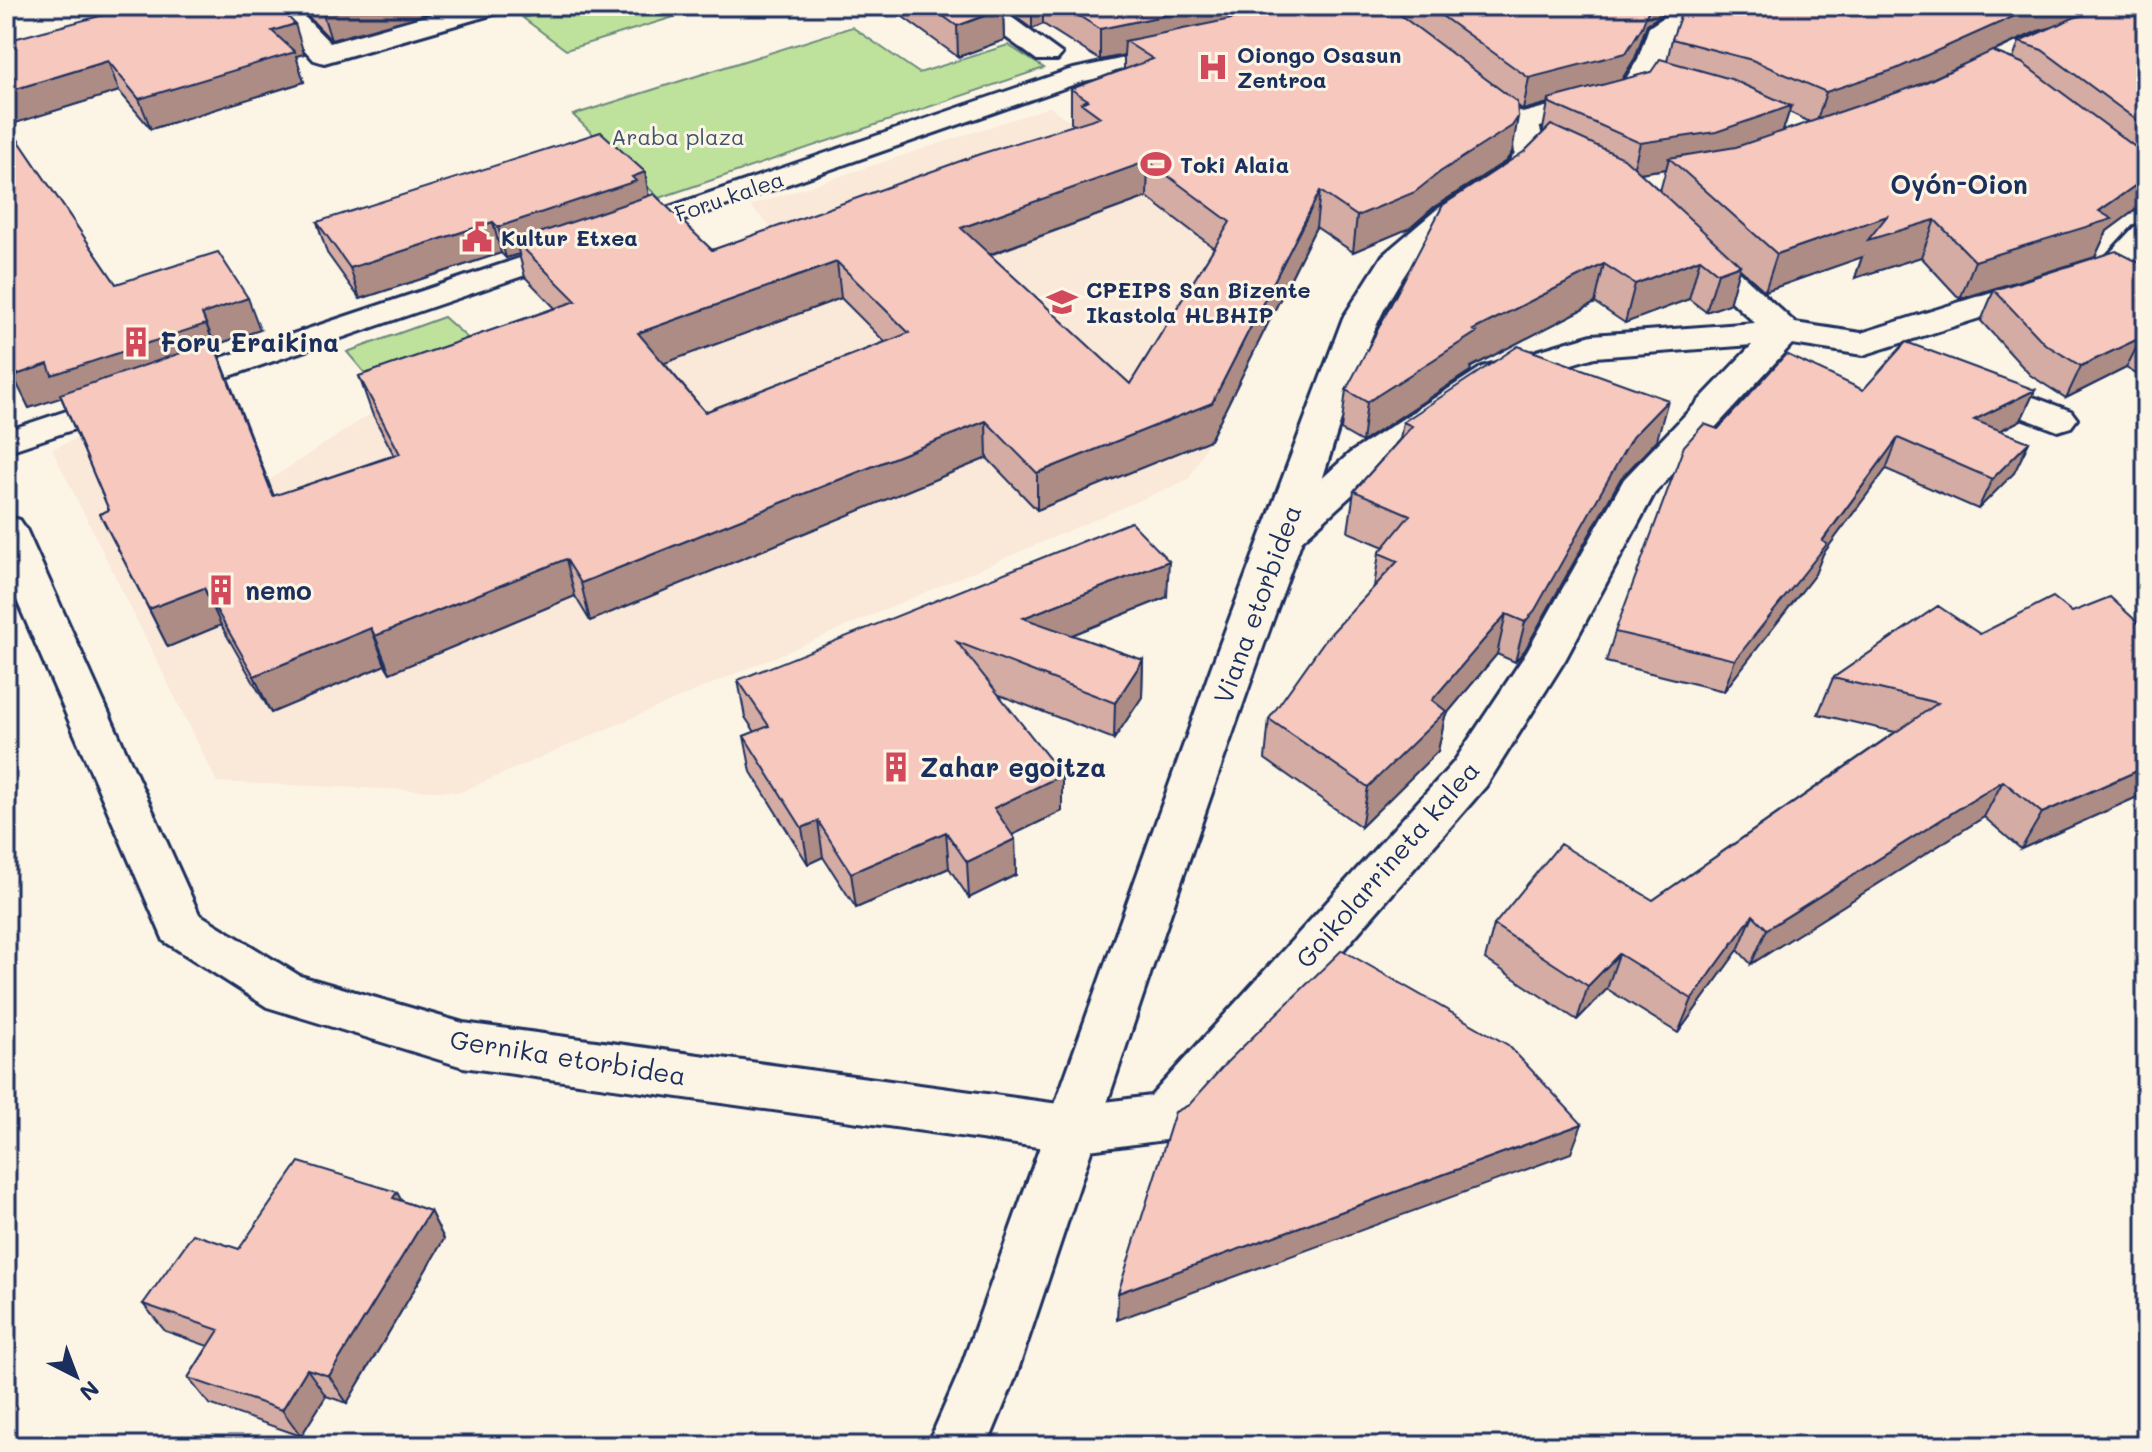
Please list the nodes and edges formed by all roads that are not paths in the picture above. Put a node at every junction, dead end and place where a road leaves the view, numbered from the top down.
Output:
1 (278, 6) edge
2 (491, 6) edge
3 (977, 6) edge
4 (1701, 6) edge
5 (1363, 10) edge
6 (1399, 19) edge
7 (1308, 27) edge
8 (1200, 50) edge
9 (1047, 54) dead end
10 (1444, 69) edge
11 (1643, 76) junction
12 (1673, 84) edge
13 (1536, 141) junction
14 (1672, 228) edge
15 (2146, 234) edge
16 (1784, 332) junction
17 (1863, 344) junction
18 (2058, 419) dead end
19 (6, 442) edge
20 (6, 529) edge
21 (1284, 535) junction
22 (1074, 1129) junction
23 (957, 1446) edge

1 - 2 street
3 - 9 street
4 - 11 street
5 - 6 street
5 - 7 street
8 - 19 street, Foru kalea
10 - 13 street
11 - 12 street
11 - 13 street
13 - 21 street, Viana etorbidea
14 - 16 street
15 - 17 street
16 - 17 street
16 - 21 street
16 - 22 street, Goikolarrineta kalea
17 - 18 street
20 - 22 street, Gernika etorbidea
21 - 22 street, Viana etorbidea
22 - 23 street, Viana etorbidea

